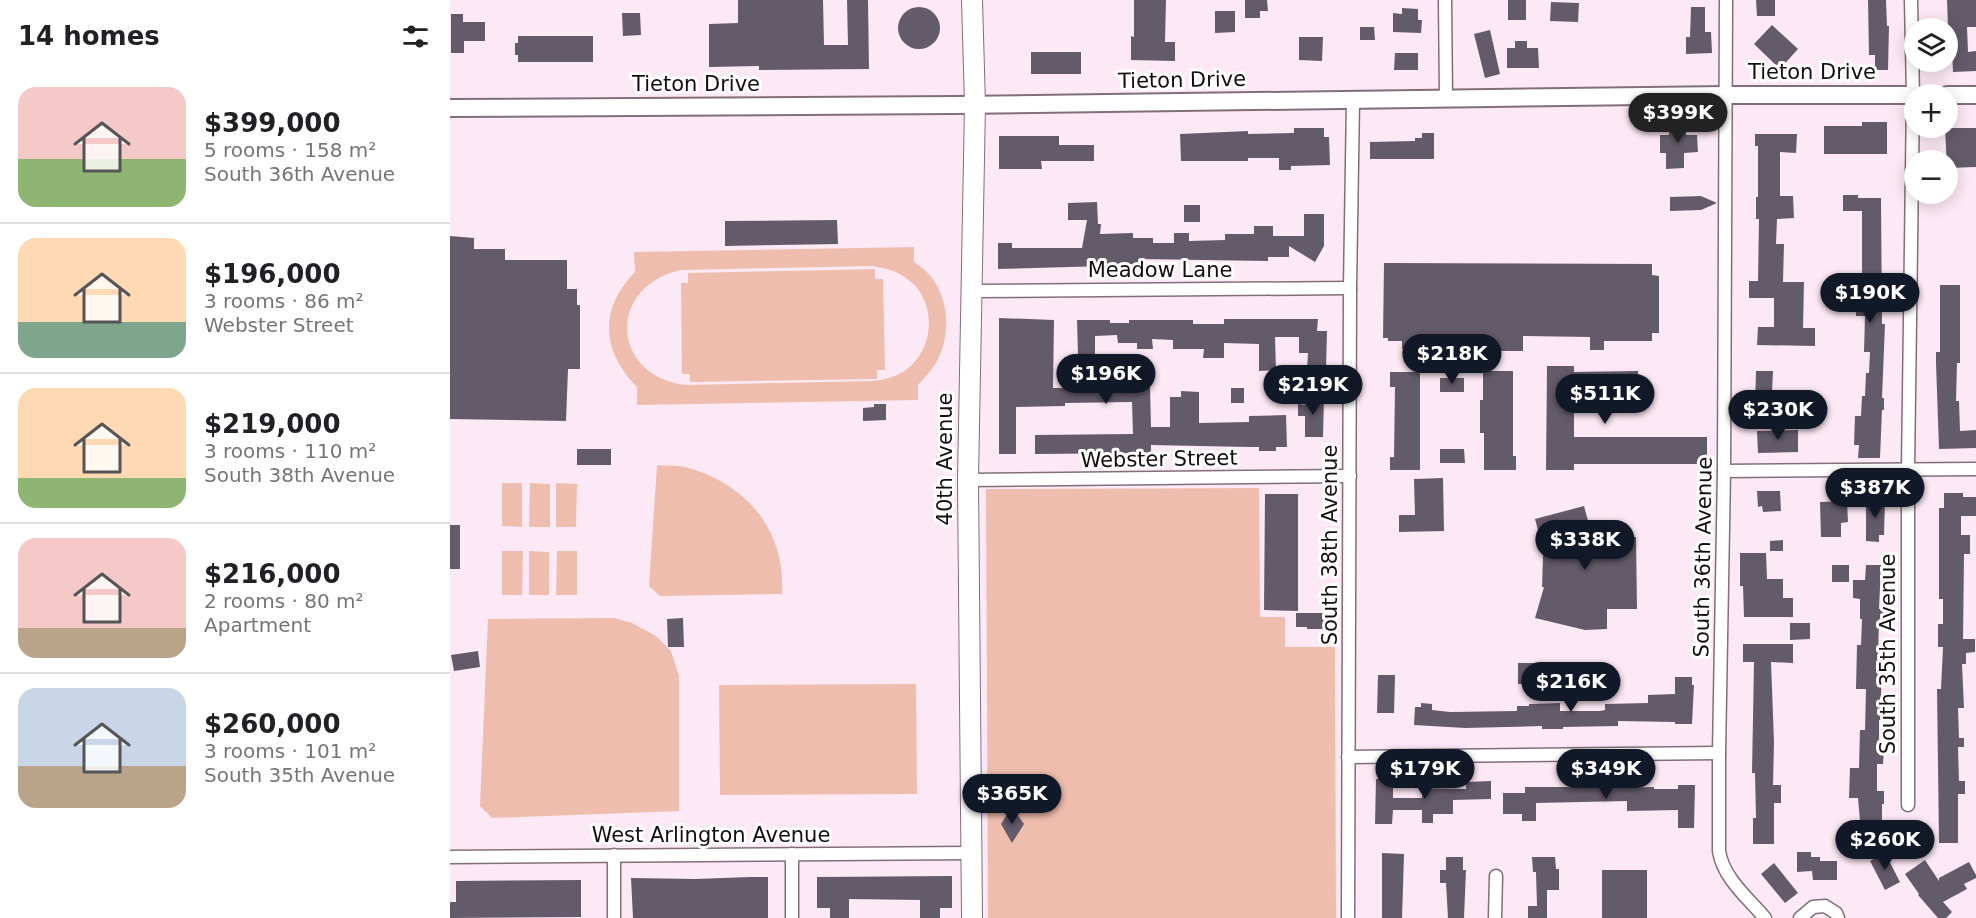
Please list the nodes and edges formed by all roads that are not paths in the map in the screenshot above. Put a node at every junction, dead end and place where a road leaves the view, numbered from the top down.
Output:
1 (972, 0) edge
2 (1445, 0) edge
3 (1726, 0) edge
4 (1911, 0) edge
5 (1913, 84) edge
6 (1726, 95) junction
7 (1904, 95) edge
8 (1958, 95) edge
9 (1976, 95) edge
10 (1446, 98) junction
11 (1353, 99) junction
12 (975, 105) junction
13 (450, 108) edge
14 (1912, 138) edge
15 (1350, 288) junction
16 (971, 291) junction
17 (1908, 469) junction
18 (1976, 469) edge
19 (1724, 471) junction
20 (1350, 476) junction
21 (968, 480) junction
22 (1719, 753) junction
23 (1348, 757) junction
24 (1908, 805) dead end
25 (972, 853) junction
26 (792, 854) junction
27 (614, 855) junction
28 (450, 857) edge
29 (1496, 876) dead end
30 (614, 918) edge
31 (792, 918) edge
32 (972, 918) edge
33 (1348, 918) edge
34 (1495, 918) edge
35 (1765, 918) edge
36 (1800, 918) edge
37 (1838, 918) edge

1 - 12 main road, 40th Avenue
2 - 10 street
3 - 6 street, South 36th Avenue
4 - 5 street, South 35th Avenue
6 - 7 main road, Tieton Drive
6 - 10 main road, Tieton Drive
6 - 19 street, South 36th Avenue
8 - 9 main road
10 - 11 main road, Tieton Drive
11 - 12 main road, Tieton Drive
11 - 15 street, South 38th Avenue
12 - 13 main road, Tieton Drive
12 - 16 main road, 40th Avenue
14 - 17 street, South 35th Avenue
15 - 16 street, Meadow Lane
15 - 20 street, South 38th Avenue
16 - 21 main road, 40th Avenue
17 - 18 street
17 - 19 street
17 - 24 street, South 35th Avenue
19 - 22 street, South 36th Avenue
20 - 21 street, Webster Street
20 - 23 street, South 38th Avenue
21 - 25 main road, 40th Avenue
22 - 23 street
22 - 35 street, South 36th Avenue
23 - 33 street, South 38th Avenue
25 - 26 street, West Arlington Avenue
25 - 32 main road, 40th Avenue
26 - 27 street, West Arlington Avenue
26 - 31 street
27 - 28 street, West Arlington Avenue
27 - 30 street
29 - 34 street
36 - 37 street

